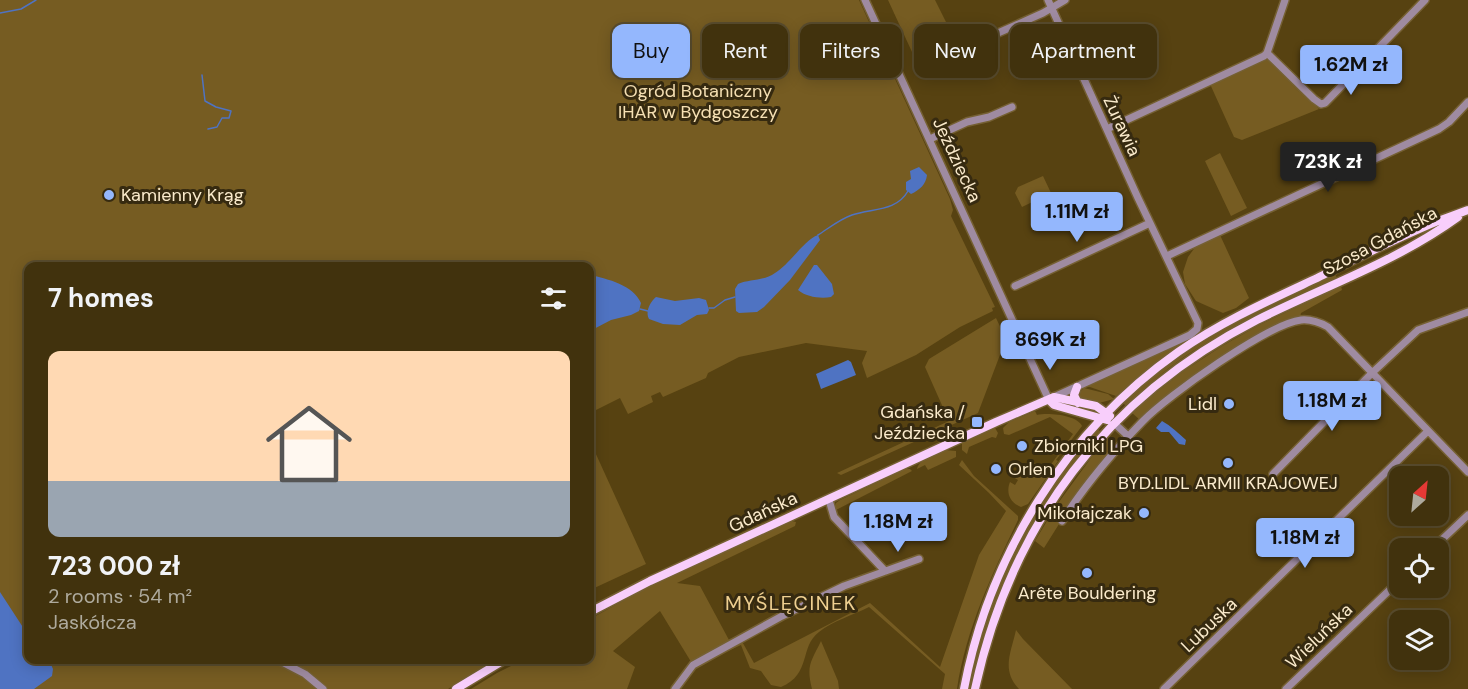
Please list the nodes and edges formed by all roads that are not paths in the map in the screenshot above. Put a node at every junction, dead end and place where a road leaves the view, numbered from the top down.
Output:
1 (865, 0) edge
2 (1065, 0) edge
3 (1285, 0) edge
4 (1425, 0) edge
5 (1050, 4) edge
6 (998, 33) edge
7 (1267, 53) junction
8 (1468, 102) edge
9 (1012, 107) dead end
10 (1107, 129) junction
11 (930, 139) junction
12 (1467, 210) edge
13 (1150, 223) junction
14 (1167, 255) junction
15 (1015, 286) dead end
16 (1468, 312) edge
17 (1197, 329) joint
18 (1372, 372) junction
19 (1077, 387) junction
20 (1052, 398) junction
21 (1079, 408) junction
22 (1105, 416) junction
23 (1114, 423) junction
24 (1428, 431) junction
25 (1089, 434) junction
26 (1128, 436) junction
27 (1468, 472) edge
28 (1273, 474) dead end
29 (829, 500) junction
30 (1468, 515) edge
31 (1062, 521) dead end
32 (1444, 538) edge
33 (919, 559) dead end
34 (885, 571) junction
35 (1389, 591) edge
36 (594, 610) edge
37 (286, 664) edge
38 (497, 664) edge
39 (322, 689) edge
40 (456, 689) edge
41 (675, 689) edge
42 (964, 689) edge
43 (975, 689) edge
44 (1164, 689) edge
45 (1286, 689) edge

1 - 11 street, Jeździecka
2 - 5 street
3 - 7 street
4 - 7 street
5 - 6 street
5 - 10 street, Żurawia
7 - 10 street
8 - 14 street
9 - 11 street
10 - 13 street, Żurawia
11 - 20 street, Jeździecka
12 - 22 main road, Szosa Gdańska
12 - 23 main road, Szosa Gdańska
13 - 14 street, Żurawia
13 - 15 street
14 - 17 street, Żurawia
16 - 18 street
17 - 19 street, Gdańska
18 - 24 street
18 - 26 street
18 - 28 street
19 - 20 street, Gdańska
19 - 21 main road
20 - 21 main road
20 - 29 main road, Gdańska
21 - 22 main road
21 - 25 main road
22 - 23 main road
22 - 25 main road, Szosa Gdańska
23 - 26 street
23 - 43 main road, Szosa Gdańska
24 - 27 street
24 - 44 street, Lubuska
25 - 42 main road, Szosa Gdańska
26 - 31 street
29 - 34 street
29 - 36 main road, Gdańska
30 - 32 street
33 - 34 street
34 - 41 street
35 - 45 street, Wieluńska
37 - 39 street
38 - 40 main road

